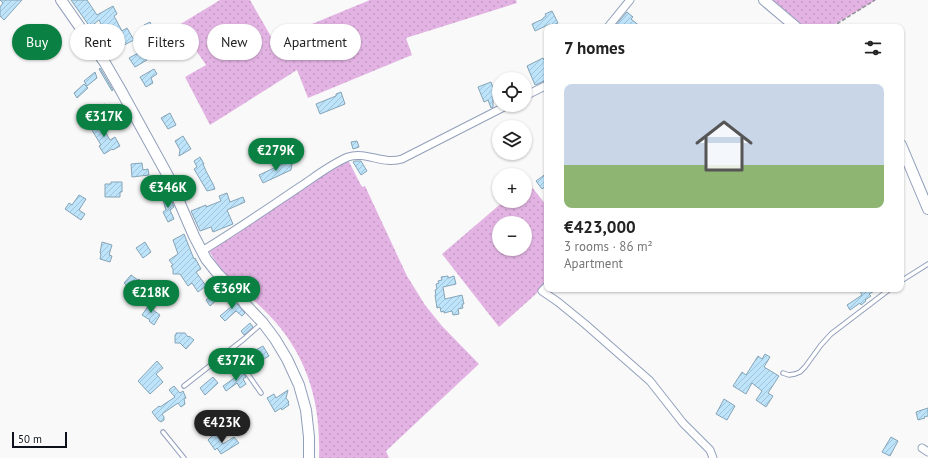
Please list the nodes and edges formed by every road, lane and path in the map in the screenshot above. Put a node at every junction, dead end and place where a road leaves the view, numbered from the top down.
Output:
1 (61, 0) edge
2 (630, 0) edge
3 (764, 0) edge
4 (875, 0) edge
5 (610, 24) edge
6 (792, 24) edge
7 (837, 24) edge
8 (544, 86) edge
9 (532, 92) edge
10 (494, 112) edge
11 (904, 151) edge
12 (928, 209) edge
13 (202, 251) junction
14 (928, 264) edge
15 (904, 279) edge
16 (544, 289) edge
17 (886, 292) edge
18 (265, 321) junction
19 (231, 350) junction
20 (783, 373) dead end
21 (184, 386) dead end
22 (261, 393) dead end
23 (163, 432) dead end
24 (184, 458) edge
25 (309, 458) edge
26 (314, 458) edge
27 (713, 458) edge

1 - 13 main road
2 - 5 street
3 - 6 main road
4 - 7 path
8 - 9 street
10 - 13 street
11 - 12 main road
13 - 18 main road
14 - 15 lane
16 - 27 street
17 - 20 lane
18 - 19 lane
18 - 25 main road
18 - 26 main road
19 - 21 lane
19 - 22 lane
23 - 24 lane

